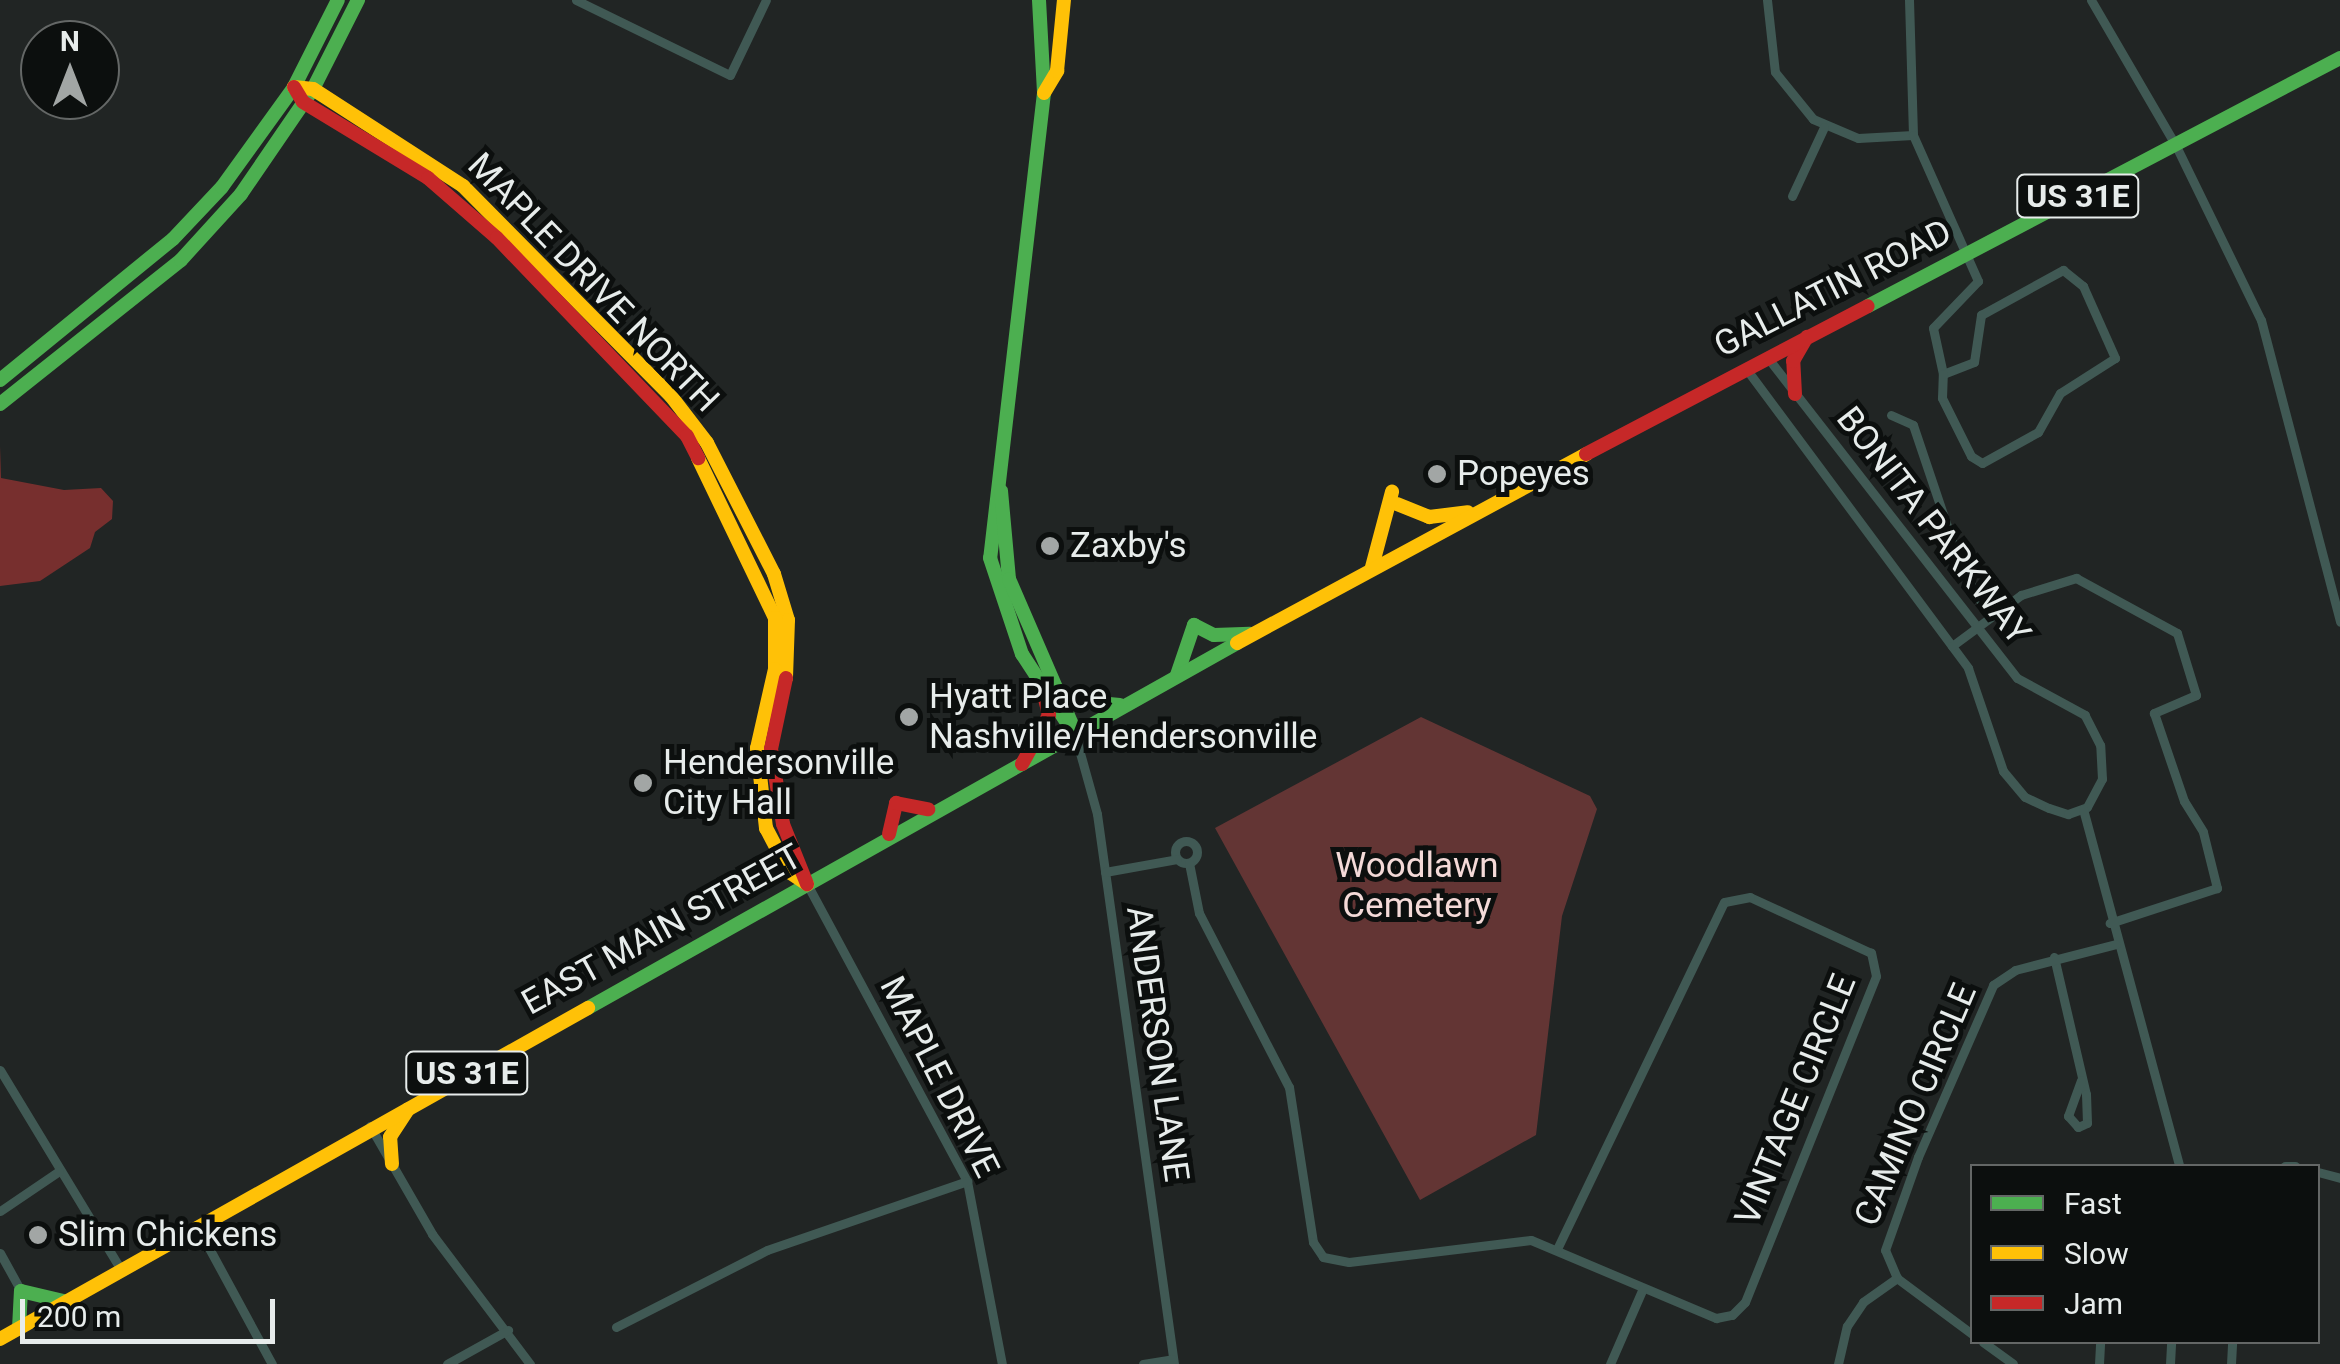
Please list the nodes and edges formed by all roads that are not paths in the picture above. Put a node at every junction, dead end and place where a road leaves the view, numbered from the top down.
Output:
1 (338, 0) edge
2 (358, 0) edge
3 (576, 0) edge
4 (766, 0) edge
5 (1039, 0) edge
6 (1064, 0) edge
7 (1767, 0) edge
8 (1909, 0) edge
9 (2091, 0) edge
10 (2340, 58) edge
11 (294, 87) junction
12 (313, 89) junction
13 (1044, 93) junction
14 (303, 102) junction
15 (1824, 127) junction
16 (1914, 134) junction
17 (2176, 146) junction
18 (432, 172) junction
19 (1792, 196) dead end
20 (1968, 252) junction
21 (1808, 335) junction
22 (1767, 356) junction
23 (1745, 367) junction
24 (1944, 374) junction
25 (0, 380) edge
26 (1795, 394) junction
27 (0, 404) edge
28 (1891, 415) dead end
29 (1000, 480) junction
30 (1477, 511) junction
31 (1372, 567) junction
32 (1355, 576) joint
33 (1990, 616) junction
34 (2340, 622) edge
35 (1975, 625) junction
36 (1254, 633) junction
37 (1952, 646) junction
38 (1175, 678) junction
39 (1042, 687) junction
40 (1066, 700) junction
41 (1130, 704) junction
42 (1075, 735) junction
43 (1022, 764) junction
44 (938, 808) junction
45 (2082, 809) junction
46 (889, 834) junction
47 (1177, 859) junction
48 (1189, 863) junction
49 (1106, 872) junction
50 (807, 884) junction
51 (2110, 923) junction
52 (2116, 944) junction
53 (2054, 957) junction
54 (0, 1070) edge
55 (2081, 1080) dead end
56 (412, 1103) junction
57 (370, 1126) junction
58 (392, 1164) junction
59 (2178, 1164) edge
60 (60, 1171) junction
61 (967, 1181) junction
62 (0, 1211) edge
63 (198, 1226) junction
64 (1557, 1249) junction
65 (0, 1253) edge
66 (120, 1270) junction
67 (1897, 1278) junction
68 (1644, 1288) junction
69 (22, 1291) junction
70 (67, 1302) junction
71 (616, 1328) dead end
72 (508, 1330) junction
73 (1970, 1333) edge
74 (7, 1334) edge
75 (1985, 1344) edge
76 (1996, 1351) junction
77 (1174, 1362) edge
78 (272, 1364) edge
79 (446, 1364) edge
80 (530, 1364) edge
81 (1002, 1364) edge
82 (1143, 1364) edge
83 (1610, 1364) edge
84 (1838, 1364) edge
85 (1988, 1364) edge
86 (2013, 1364) edge

1 - 11 main road
2 - 12 main road
3 - 4 street
5 - 13 main road
6 - 13 main road
7 - 15 street
8 - 16 street
9 - 17 street
10 - 17 main road, GALLATIN ROAD / US 31E
11 - 12 main road, MAPLE DRIVE NORTH
11 - 14 main road, MAPLE DRIVE NORTH
11 - 25 main road
12 - 14 main road
12 - 18 main road, MAPLE DRIVE NORTH
13 - 29 main road
14 - 18 main road, MAPLE DRIVE NORTH
14 - 27 main road
15 - 16 street
15 - 19 street
16 - 20 street
17 - 20 main road, GALLATIN ROAD / US 31E
17 - 34 street
18 - 50 main road, MAPLE DRIVE NORTH
20 - 21 main road, GALLATIN ROAD / US 31E
20 - 24 street
21 - 22 main road, GALLATIN ROAD / US 31E
21 - 26 main road
22 - 23 main road, GALLATIN ROAD / US 31E
22 - 26 street, BONITA PARKWAY
23 - 30 main road, GALLATIN ROAD / US 31E
23 - 37 street, BONITA PARKWAY
24 - 24 street
26 - 35 street, BONITA PARKWAY
28 - 33 street
29 - 39 main road
29 - 40 main road
30 - 31 main road, GALLATIN ROAD / US 31E
30 - 31 main road
31 - 32 main road, GALLATIN ROAD / US 31E
32 - 36 main road, EAST MAIN STREET / US 31E
33 - 35 street
33 - 51 street
35 - 37 street
35 - 45 street, BONITA PARKWAY
36 - 38 main road, EAST MAIN STREET / US 31E
36 - 38 main road
37 - 45 street, BONITA PARKWAY
38 - 41 main road, EAST MAIN STREET / US 31E
39 - 42 main road
39 - 43 main road
40 - 41 main road
40 - 42 main road
41 - 42 main road, EAST MAIN STREET / US 31E
42 - 43 main road, EAST MAIN STREET / US 31E
42 - 49 street, ANDERSON LANE
43 - 44 main road, EAST MAIN STREET / US 31E
44 - 46 main road, EAST MAIN STREET / US 31E
44 - 46 main road
45 - 51 street
46 - 50 main road, EAST MAIN STREET / US 31E
47 - 48 street
47 - 48 street
47 - 49 street
48 - 64 street, VINTAGE CIRCLE
49 - 77 street, ANDERSON LANE
50 - 56 main road, EAST MAIN STREET / US 31E
50 - 61 street, MAPLE DRIVE
51 - 52 street
52 - 53 street, CAMINO CIRCLE
52 - 59 street
53 - 55 street
53 - 67 street, CAMINO CIRCLE
54 - 60 street
56 - 57 main road, EAST MAIN STREET / US 31E
56 - 58 main road
57 - 58 street
57 - 63 main road, EAST MAIN STREET / US 31E
58 - 72 street
60 - 62 street
60 - 66 street
61 - 71 street
61 - 81 street, MAPLE DRIVE
63 - 66 main road, EAST MAIN STREET / US 31E
63 - 78 street
64 - 68 street, VINTAGE CIRCLE
64 - 68 street, VINTAGE CIRCLE
65 - 69 street
66 - 70 main road, EAST MAIN STREET / US 31E
67 - 73 street, CAMINO CIRCLE
67 - 84 street
68 - 83 street
69 - 70 main road
69 - 74 main road
70 - 74 main road, EAST MAIN STREET / US 31E
72 - 79 street
72 - 80 street
75 - 76 street
76 - 85 street
76 - 86 street
77 - 82 street

